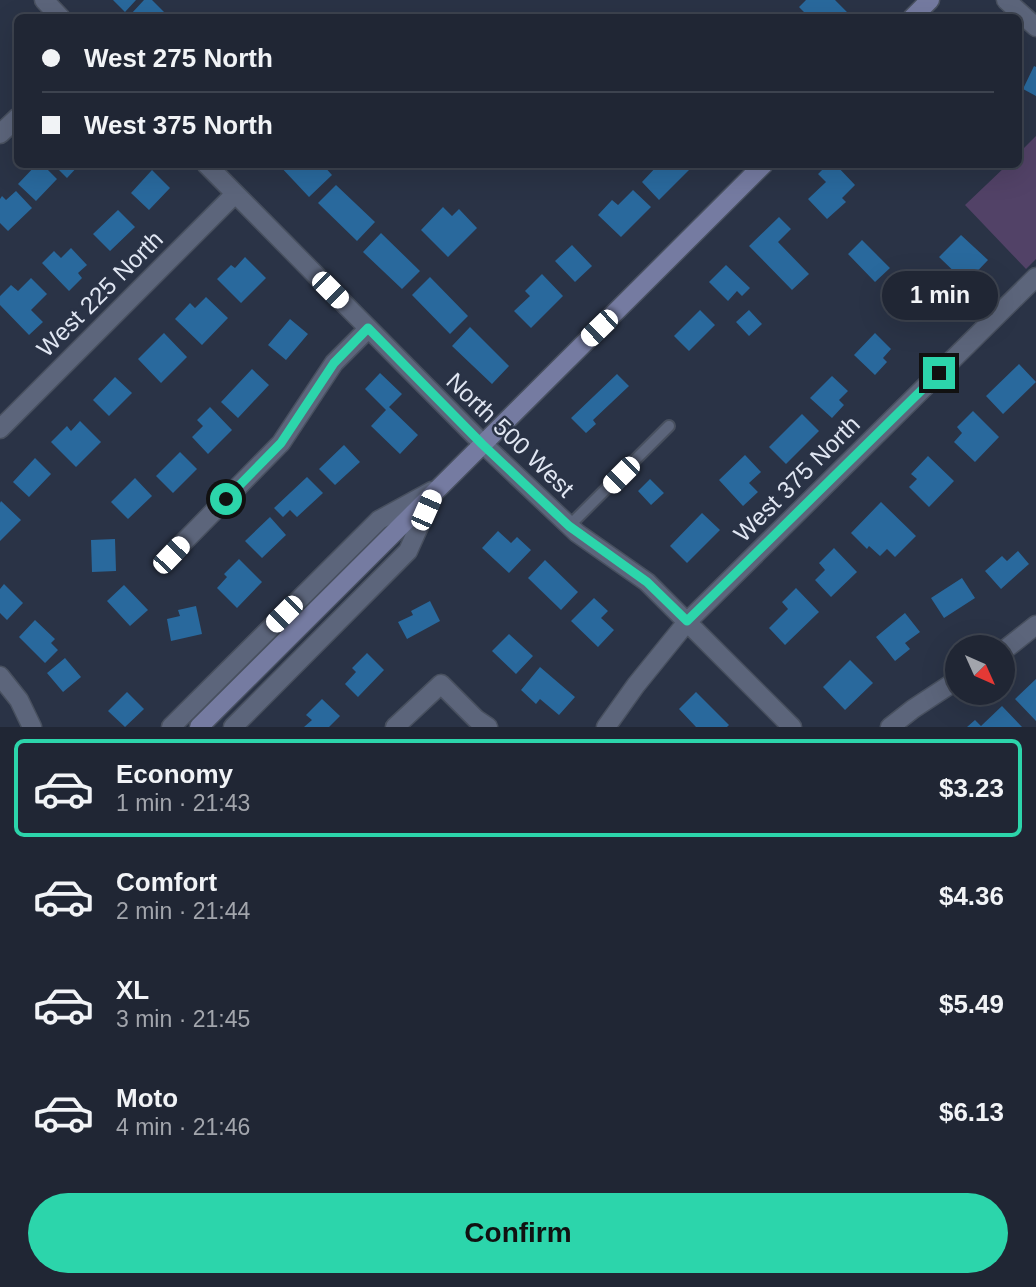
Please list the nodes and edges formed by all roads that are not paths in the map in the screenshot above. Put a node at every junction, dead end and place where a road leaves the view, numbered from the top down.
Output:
1 (44, 0) edge
2 (930, 0) edge
3 (1006, 0) edge
4 (57, 14) edge
5 (916, 14) edge
6 (1022, 14) edge
7 (1022, 14) edge
8 (1036, 27) edge
9 (14, 121) edge
10 (0, 134) edge
11 (210, 168) edge
12 (760, 168) edge
13 (235, 194) junction
14 (1036, 277) edge
15 (368, 328) junction
16 (669, 426) dead end
17 (0, 429) edge
18 (482, 444) junction
19 (435, 490) junction
20 (569, 526) junction
21 (171, 555) dead end
22 (687, 621) junction
23 (1036, 625) edge
24 (1015, 642) edge
25 (0, 676) edge
26 (945, 688) edge
27 (32, 727) edge
28 (171, 727) edge
29 (199, 727) edge
30 (233, 727) edge
31 (396, 727) edge
32 (488, 727) edge
33 (606, 727) edge
34 (792, 727) edge
35 (890, 727) edge

1 - 4 street
2 - 5 main road
3 - 7 street
6 - 8 street
9 - 10 street
11 - 13 street, North 500 West
12 - 18 main road
13 - 15 street, North 500 West
13 - 17 street, West 225 North
14 - 22 street, West 375 North
15 - 18 street, North 500 West
15 - 21 street
16 - 20 lane
18 - 19 main road
18 - 20 street, North 500 West
19 - 28 street
19 - 29 main road
19 - 30 street
20 - 22 street, North 500 West
22 - 33 street, West 375 North
22 - 34 street, North 500 West
23 - 24 street
25 - 27 street
26 - 35 street
31 - 32 street

